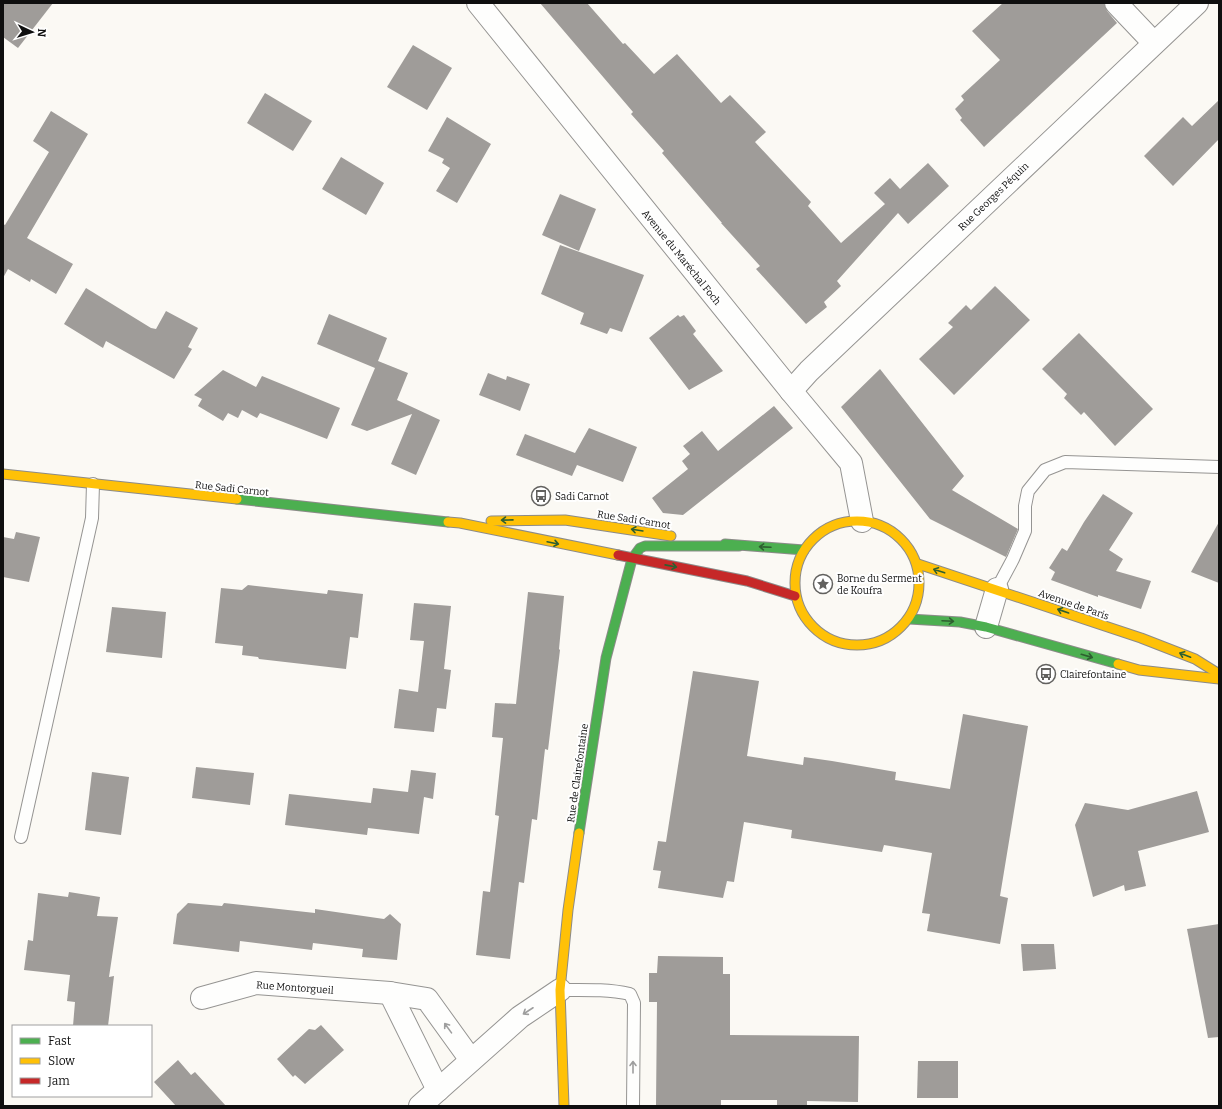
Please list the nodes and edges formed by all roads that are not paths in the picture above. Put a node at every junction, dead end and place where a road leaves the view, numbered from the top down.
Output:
1 (478, 3) edge
2 (1116, 3) edge
3 (1197, 3) edge
4 (1154, 43) junction
5 (791, 391) junction
6 (1219, 467) edge
7 (3, 474) edge
8 (92, 484) junction
9 (862, 521) junction
10 (460, 523) junction
11 (739, 546) junction
12 (804, 550) junction
13 (632, 559) junction
14 (918, 564) junction
15 (997, 590) junction
16 (795, 596) junction
17 (909, 620) junction
18 (986, 627) junction
19 (1219, 674) edge
20 (1219, 679) edge
21 (21, 837) dead end
22 (560, 990) junction
23 (390, 993) junction
24 (202, 998) dead end
25 (471, 1060) junction
26 (438, 1090) junction
27 (420, 1106) edge
28 (564, 1106) edge
29 (633, 1106) edge

1 - 5 street, Avenue du Maréchal Foch
2 - 4 street
3 - 4 street, Rue Georges Péquin
4 - 5 street, Rue Georges Péquin
5 - 9 street, Avenue du Maréchal Foch
6 - 15 lane
7 - 8 main road, Rue Sadi Carnot
8 - 10 main road, Rue Sadi Carnot
8 - 21 lane
9 - 12 main road
9 - 14 main road
11 -> 10 main road, Rue Sadi Carnot
10 -> 13 main road, Rue Sadi Carnot
12 -> 11 main road, Rue Sadi Carnot
11 - 13 main road
12 - 16 main road
13 -> 16 main road, Rue Sadi Carnot
13 - 22 main road, Rue de Clairefontaine
15 -> 14 main road, Avenue de Paris
14 - 17 main road
15 - 18 street
19 -> 15 main road, Avenue de Paris
16 - 17 main road
17 -> 18 main road
18 -> 20 main road
22 -> 25 street
22 - 28 main road, Rue de Clairefontaine
29 -> 22 lane
23 - 24 street, Rue Montorgueil
25 -> 23 street, Rue Montorgueil
23 - 26 street
25 - 26 street
26 - 27 street

